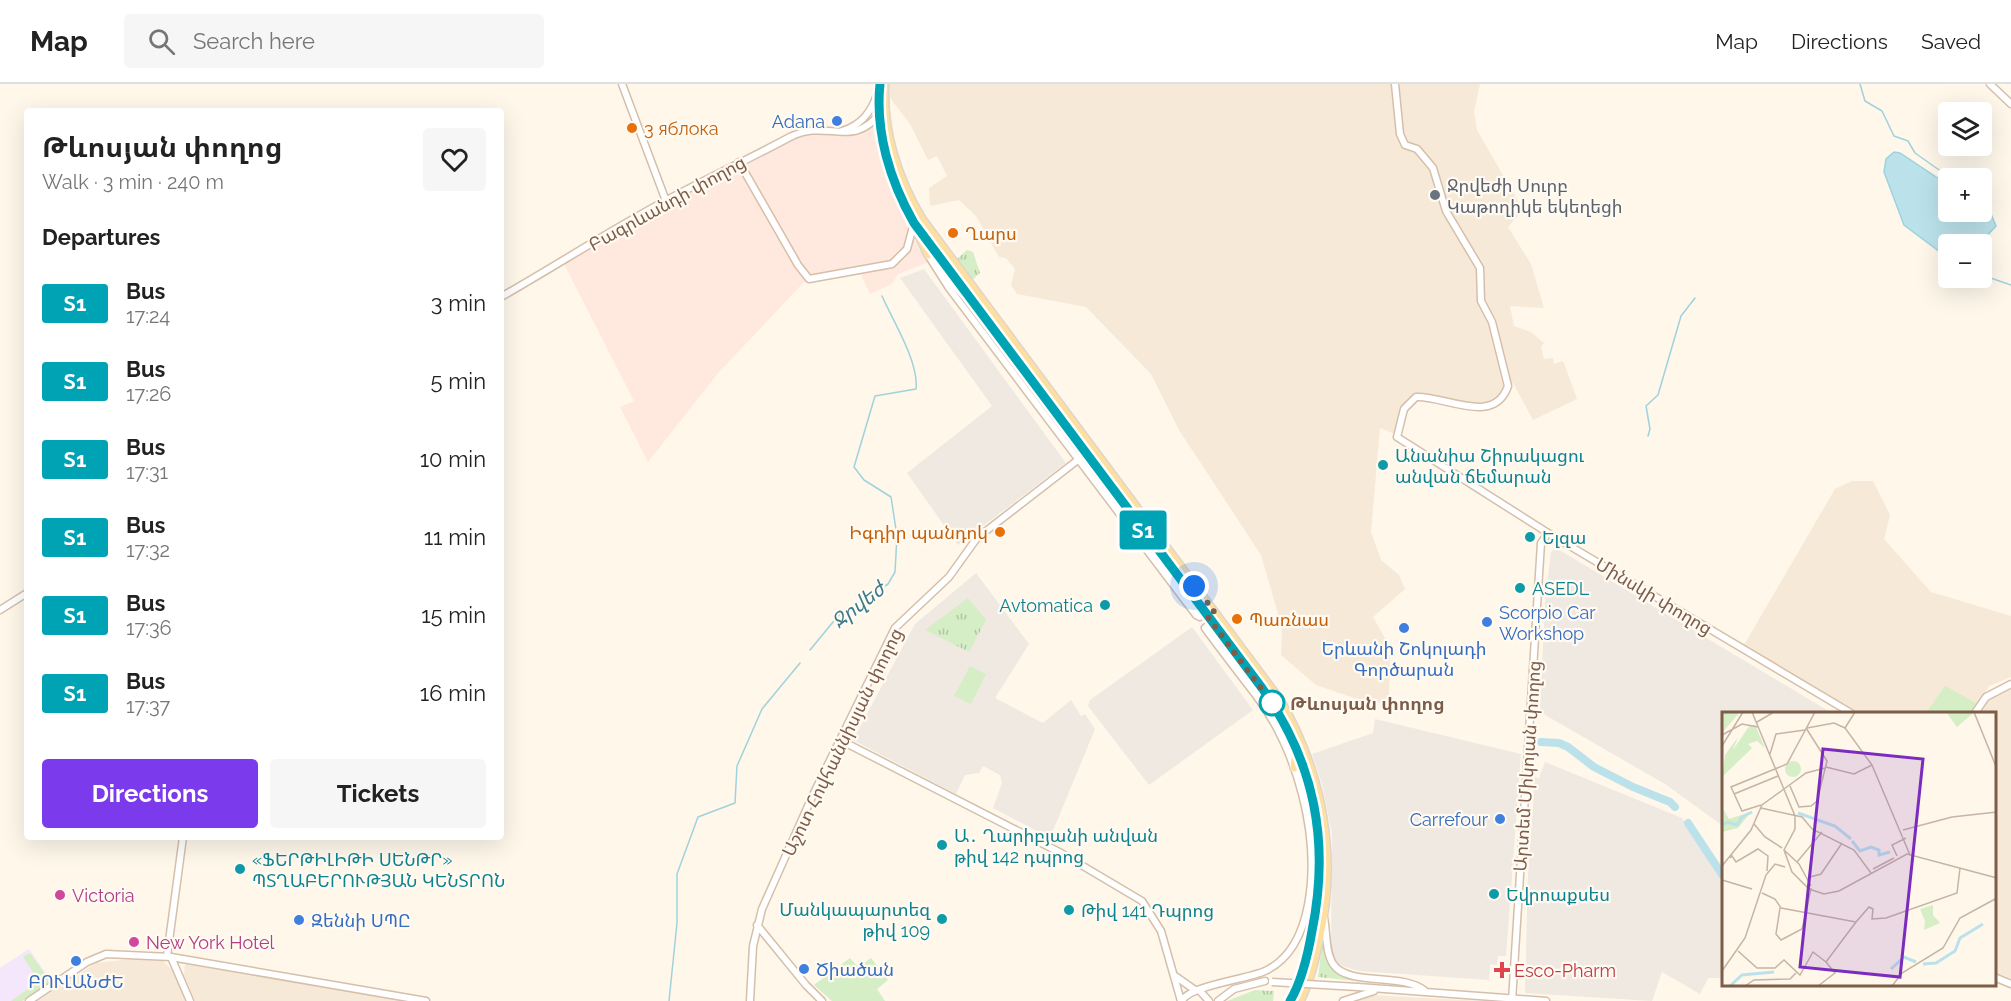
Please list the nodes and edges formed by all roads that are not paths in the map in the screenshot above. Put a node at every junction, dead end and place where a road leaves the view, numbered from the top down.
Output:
1 (622, 84) edge
2 (1395, 84) edge
3 (1990, 84) edge
4 (882, 86) edge
5 (2011, 104) edge
6 (885, 106) junction
7 (879, 115) junction
8 (841, 131) junction
9 (739, 162) junction
10 (906, 199) junction
11 (666, 201) junction
12 (915, 224) junction
13 (928, 255) joint
14 (942, 275) junction
15 (504, 295) edge
16 (974, 305) junction
17 (1089, 451) junction
18 (1078, 460) junction
19 (1548, 532) junction
20 (24, 594) edge
21 (0, 610) edge
22 (1209, 616) junction
23 (1260, 679) junction
24 (2011, 684) edge
25 (1270, 693) junction
26 (1849, 712) edge
27 (1976, 712) edge
28 (840, 740) junction
29 (1296, 748) junction
30 (1294, 768) junction
31 (183, 840) edge
32 (1313, 878) junction
33 (1317, 903) junction
34 (1324, 917) junction
35 (757, 925) junction
36 (169, 956) junction
37 (1174, 975) junction
38 (1996, 977) edge
39 (1245, 978) junction
40 (1268, 982) junction
41 (2011, 984) edge
42 (1382, 989) junction
43 (1197, 990) junction
44 (1426, 992) junction
45 (1513, 1000) edge
46 (29, 1001) edge
47 (190, 1001) edge
48 (426, 1001) edge
49 (750, 1001) edge
50 (822, 1001) edge
51 (1182, 1001) edge
52 (1209, 1001) edge
53 (1218, 1001) edge
54 (1290, 1001) edge
55 (1300, 1001) edge
56 (1343, 1001) edge
57 (1546, 1001) edge

1 - 11 street
2 - 19 street, Մինսկի փողոց
3 - 5 street
4 - 6 main road
4 - 7 main road
4 - 8 street
6 - 7 street, Բագրևանդի փողոց
6 - 10 main road
7 - 8 street, Բագրևանդի փողոց
7 - 10 main road
8 - 9 street, Բագրևանդի փողոց
9 - 11 street, Բագրևանդի փողոց
9 - 12 street
10 - 12 main road
10 - 17 main road
11 - 15 street, Բագրևանդի փողոց
12 - 13 main road
12 - 16 main road
13 - 14 street
14 - 16 street
14 - 18 street
16 - 17 main road
17 - 18 street, Աշոտ Հովհաննիսյան փողոց
17 - 22 main road
18 - 22 street
18 - 28 street, Աշոտ Հովհաննիսյան փողոց
19 - 26 street, Մինսկի փողոց
19 - 45 street, Արտեմ Միկոյան փողոց
20 - 21 street
22 - 23 main road
22 - 23 main road
22 - 30 street
23 - 25 main road
24 - 27 street
25 - 29 main road
25 - 34 main road
28 - 35 street, Աշոտ Հովհաննիսյան փողոց
28 - 37 street
29 - 30 main road
29 - 33 main road
30 - 32 street
31 - 36 street
32 - 33 street
32 - 39 street
33 - 54 main road
34 - 44 street
34 - 55 main road
35 - 49 street, Աշոտ Հովհաննիսյան փողոց
35 - 50 street
36 - 46 street
36 - 47 street
36 - 48 street
37 - 43 street
37 - 51 street
38 - 41 street
39 - 40 street
39 - 43 street
40 - 42 street, bridge
40 - 53 street
42 - 44 street
42 - 56 street
43 - 51 street
43 - 52 street
44 - 45 street
45 - 57 street

